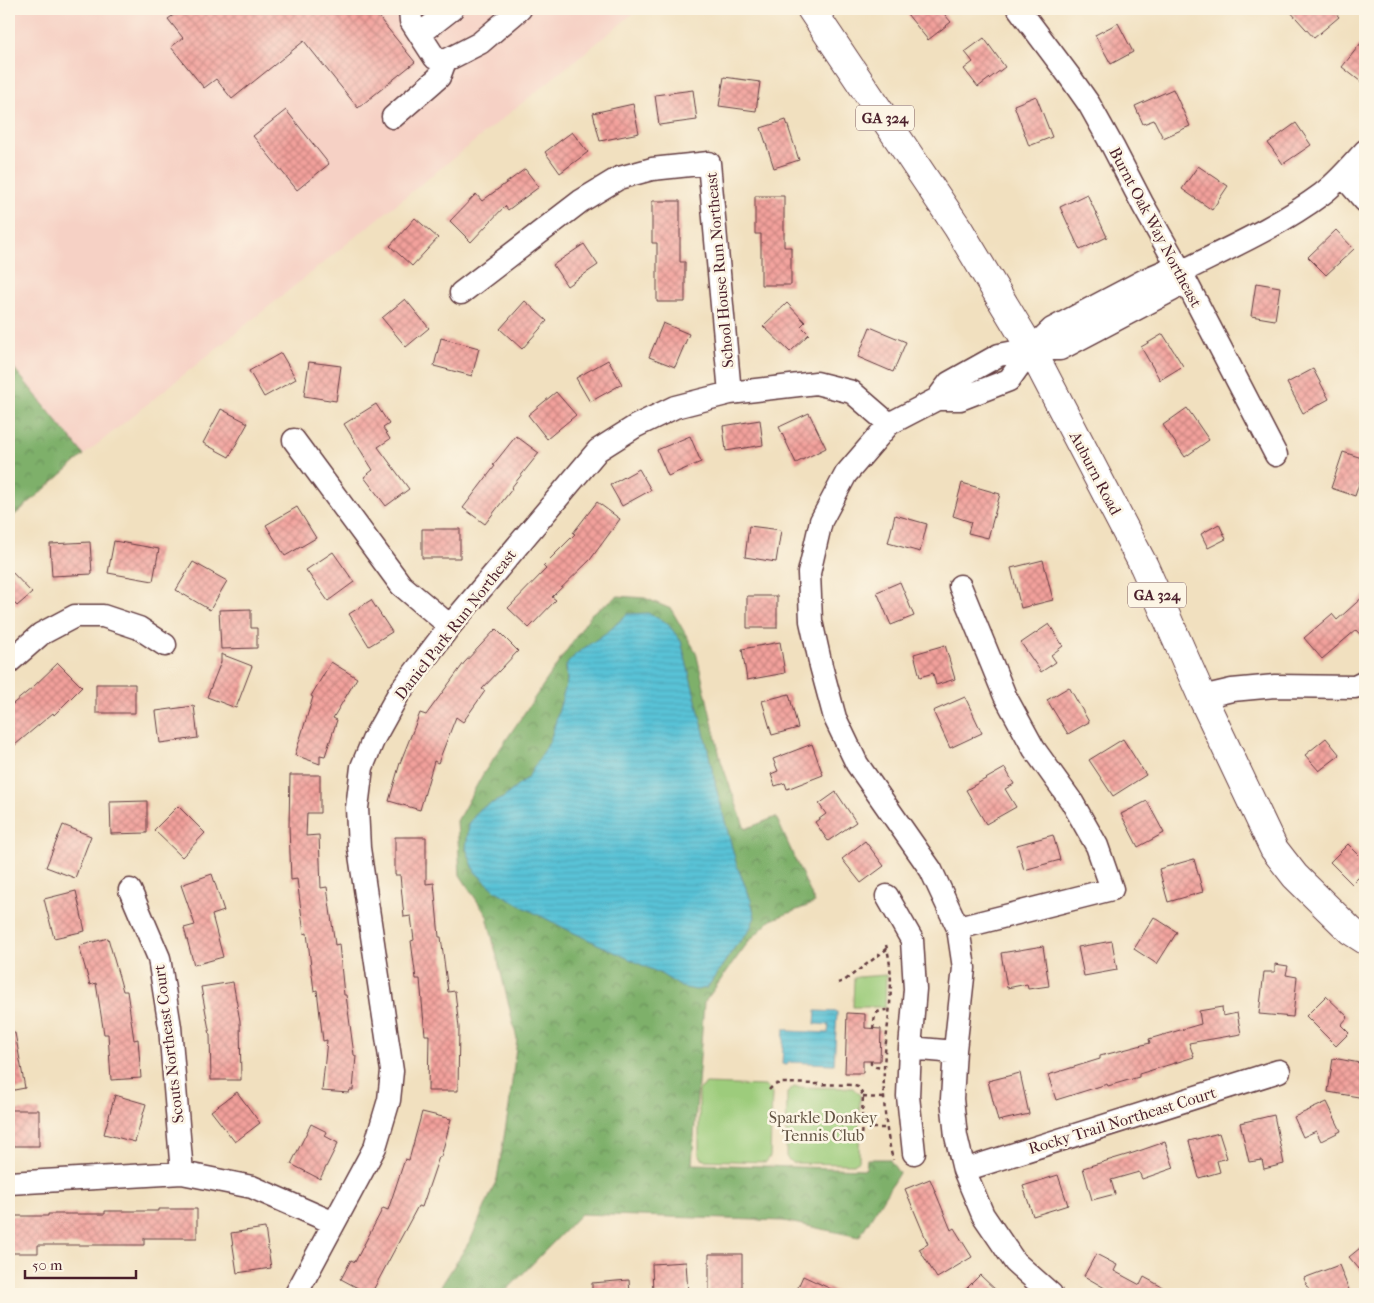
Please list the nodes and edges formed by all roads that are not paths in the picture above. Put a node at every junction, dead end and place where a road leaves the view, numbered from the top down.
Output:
1 (410, 9) edge
2 (452, 9) edge
3 (520, 9) edge
4 (811, 9) edge
5 (1019, 9) edge
6 (420, 34) junction
7 (445, 62) junction
8 (393, 116) dead end
9 (1365, 151) edge
10 (1342, 176) junction
11 (1365, 200) edge
12 (1181, 272) junction
13 (461, 293) dead end
14 (1031, 349) junction
15 (730, 393) junction
16 (890, 424) junction
17 (294, 440) dead end
18 (1276, 456) dead end
19 (960, 586) dead end
20 (450, 626) junction
21 (165, 645) dead end
22 (9, 662) edge
23 (1365, 682) edge
24 (1202, 697) junction
25 (130, 890) dead end
26 (887, 896) dead end
27 (958, 928) junction
28 (1365, 940) edge
29 (910, 1048) junction
30 (955, 1052) junction
31 (1279, 1071) dead end
32 (914, 1153) dead end
33 (964, 1170) junction
34 (182, 1173) junction
35 (9, 1183) edge
36 (334, 1223) junction
37 (296, 1294) edge
38 (1051, 1294) edge

1 - 6 street
2 - 6 street
3 - 7 street
4 - 14 main road, Auburn Road / GA 324
5 - 12 street, Burnt Oak Way Northeast
6 - 7 street
7 - 8 street
9 - 10 street
10 - 11 street
10 - 12 street
12 - 14 street
12 - 18 street, Burnt Oak Way Northeast
13 - 15 street, School House Run Northeast
14 - 16 street
14 - 24 main road, Auburn Road / GA 324
15 - 16 street, Daniel Park Run Northeast
15 - 20 street, Daniel Park Run Northeast
16 - 27 street
17 - 20 street
19 - 27 street
20 - 36 street, Daniel Park Run Northeast
21 - 22 street
23 - 24 street
24 - 28 main road, Auburn Road / GA 324
25 - 34 street, Scouts Northeast Court
26 - 29 street
27 - 30 street
29 - 30 street
29 - 32 street
30 - 33 street
31 - 33 street, Rocky Trail Northeast Court
33 - 38 street
34 - 35 street
34 - 36 street
36 - 37 street, Daniel Park Run Northeast

